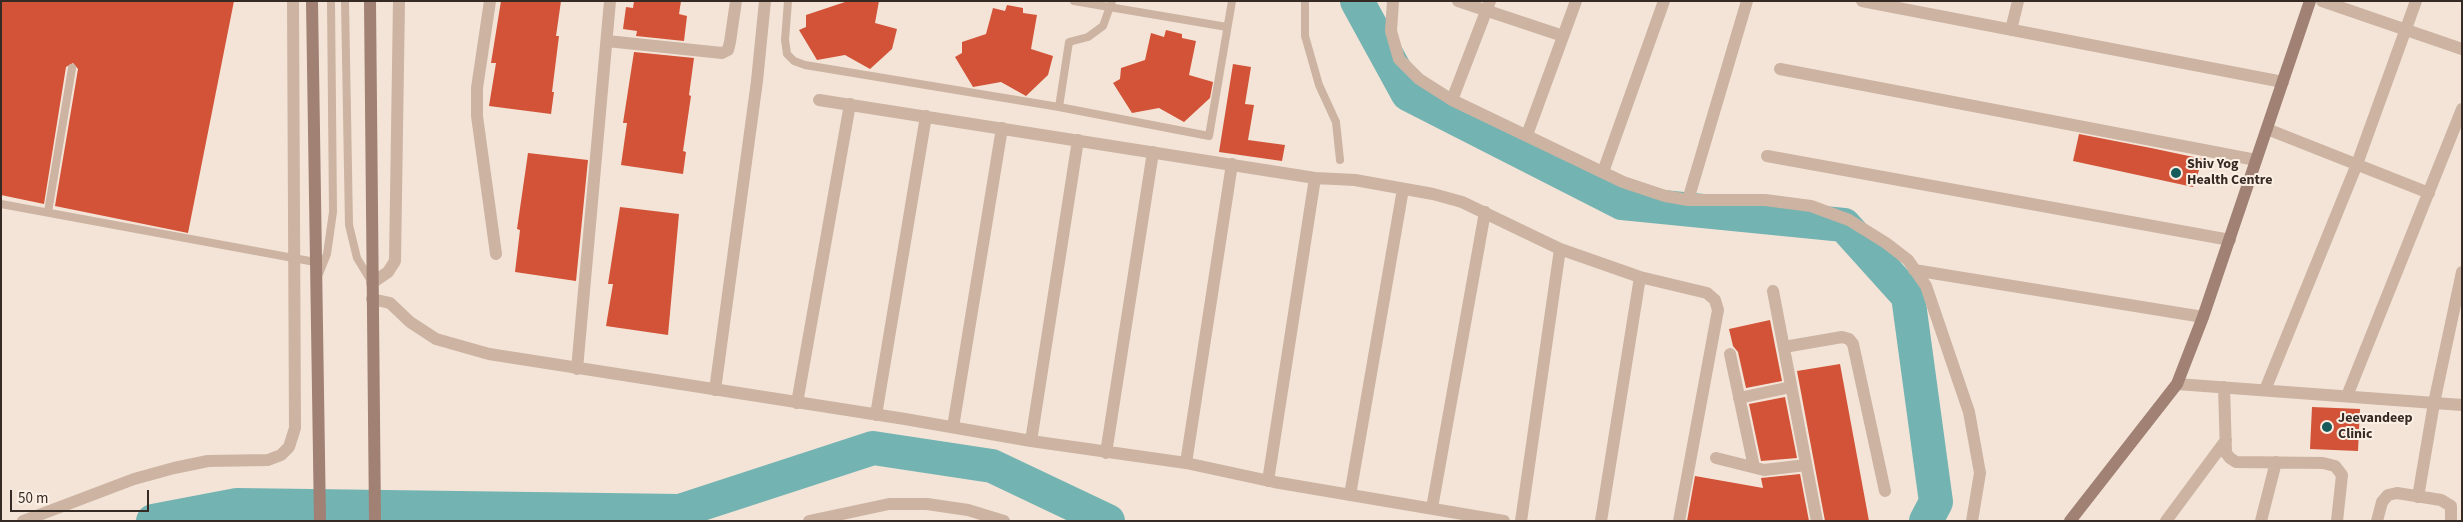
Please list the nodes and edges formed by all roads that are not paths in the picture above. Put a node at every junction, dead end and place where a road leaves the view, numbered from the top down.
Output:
1 (293, 1) edge
2 (312, 1) edge
3 (332, 1) edge
4 (345, 1) edge
5 (370, 1) edge
6 (399, 1) edge
7 (490, 1) edge
8 (610, 1) edge
9 (736, 1) edge
10 (765, 1) edge
11 (788, 1) edge
12 (1074, 1) edge
13 (1232, 1) edge
14 (1305, 1) edge
15 (1393, 1) edge
16 (1458, 1) edge
17 (1576, 1) edge
18 (1664, 1) edge
19 (1747, 1) edge
20 (1862, 1) edge
21 (2018, 1) edge
22 (2310, 1) edge
23 (2322, 1) edge
24 (2416, 1) edge
25 (1111, 4) edge
26 (1488, 6) edge
27 (1227, 27) junction
28 (2407, 29) junction
29 (2011, 30) junction
30 (1563, 36) junction
31 (607, 41) junction
32 (2462, 49) edge
33 (72, 68) dead end
34 (1780, 69) dead end
35 (2283, 82) junction
36 (819, 100) dead end
37 (1452, 100) junction
38 (850, 104) junction
39 (1059, 107) junction
40 (2462, 109) edge
41 (926, 116) junction
42 (1002, 128) junction
43 (2267, 129) junction
44 (1527, 135) junction
45 (1078, 140) junction
46 (1153, 152) junction
47 (1767, 156) dead end
48 (1340, 160) dead end
49 (2256, 160) junction
50 (1232, 164) junction
51 (2357, 164) junction
52 (1603, 172) junction
53 (1316, 178) junction
54 (1403, 189) junction
55 (2429, 193) junction
56 (1688, 200) junction
57 (1, 204) edge
58 (48, 212) junction
59 (1485, 212) junction
60 (2230, 240) junction
61 (1560, 249) junction
62 (496, 254) dead end
63 (296, 256) junction
64 (315, 262) junction
65 (1914, 270) junction
66 (2462, 272) edge
67 (1640, 277) junction
68 (316, 280) junction
69 (372, 283) junction
70 (1773, 291) dead end
71 (372, 298) junction
72 (2204, 317) junction
73 (1784, 346) junction
74 (1730, 354) dead end
75 (578, 369) junction
76 (2177, 384) junction
77 (1791, 387) junction
78 (2224, 387) junction
79 (715, 390) junction
80 (2265, 390) junction
81 (2346, 396) junction
82 (1739, 398) junction
83 (2434, 402) junction
84 (797, 403) junction
85 (2462, 404) edge
86 (876, 414) junction
87 (953, 428) junction
88 (2226, 440) junction
89 (1031, 441) junction
90 (1106, 453) junction
91 (1716, 458) dead end
92 (2276, 462) junction
93 (1186, 463) junction
94 (1806, 465) junction
95 (1754, 467) junction
96 (1268, 481) junction
97 (1885, 491) dead end
98 (1350, 494) junction
99 (2418, 497) junction
100 (1432, 508) junction
101 (23, 521) edge
102 (320, 521) edge
103 (375, 521) edge
104 (809, 521) edge
105 (1004, 521) edge
106 (1504, 521) edge
107 (1521, 521) edge
108 (1601, 521) edge
109 (1679, 521) edge
110 (1817, 521) edge
111 (1972, 521) edge
112 (2070, 521) edge
113 (2166, 521) edge
114 (2260, 521) edge
115 (2337, 521) edge
116 (2378, 521) edge
117 (2451, 521) edge

1 - 63 street
2 - 64 main road
3 - 68 lane
4 - 69 lane
5 - 69 main road
6 - 69 street
7 - 62 street
8 - 31 street
9 - 31 street
10 - 79 street
11 - 39 lane
12 - 25 lane
13 - 27 lane
14 - 48 lane
15 - 37 street
16 - 26 street
17 - 30 street
18 - 52 street
19 - 56 street
20 - 29 street
21 - 29 street
22 - 35 main road
23 - 28 street
24 - 28 street
25 - 27 lane
25 - 39 lane
26 - 30 street
26 - 37 street
27 - 39 lane
28 - 32 street
28 - 51 street
29 - 35 street
30 - 44 street
31 - 75 street
33 - 58 lane
34 - 49 street
35 - 43 main road
36 - 38 street
37 - 44 street
38 - 41 street
38 - 84 street
40 - 55 street
41 - 42 street
41 - 86 street
42 - 45 street
42 - 87 street
43 - 49 main road
43 - 51 street
44 - 52 street
45 - 46 street
45 - 89 street
46 - 50 street
46 - 90 street
47 - 60 street
49 - 60 main road
50 - 53 street
50 - 93 street
51 - 55 street
51 - 80 street
52 - 56 street
53 - 54 street
53 - 96 street
54 - 59 street
54 - 98 street
55 - 81 street
56 - 65 street
57 - 58 lane
58 - 63 lane
59 - 61 street
59 - 100 street
60 - 72 main road
61 - 67 street
61 - 107 street
63 - 64 lane
63 - 101 street
64 - 68 main road
65 - 72 street
65 - 111 street
66 - 83 street
67 - 108 street
67 - 109 street
68 - 102 main road
69 - 71 main road
70 - 73 street
71 - 75 street
71 - 103 main road
72 - 76 main road
73 - 77 street
73 - 97 street
74 - 82 street
75 - 79 street
76 - 78 street
76 - 112 main road
77 - 82 street
77 - 94 street
78 - 80 street
78 - 88 street
79 - 84 street
80 - 81 street
81 - 83 street
82 - 95 street
83 - 85 street
83 - 99 street
84 - 86 street
86 - 87 street
87 - 89 street
88 - 92 street
88 - 113 street
89 - 90 street
90 - 93 street
91 - 95 street
92 - 114 street
92 - 115 street
93 - 96 street
94 - 95 street
94 - 110 street
96 - 98 street
98 - 100 street
99 - 116 street
99 - 117 street
100 - 106 street
104 - 105 street

